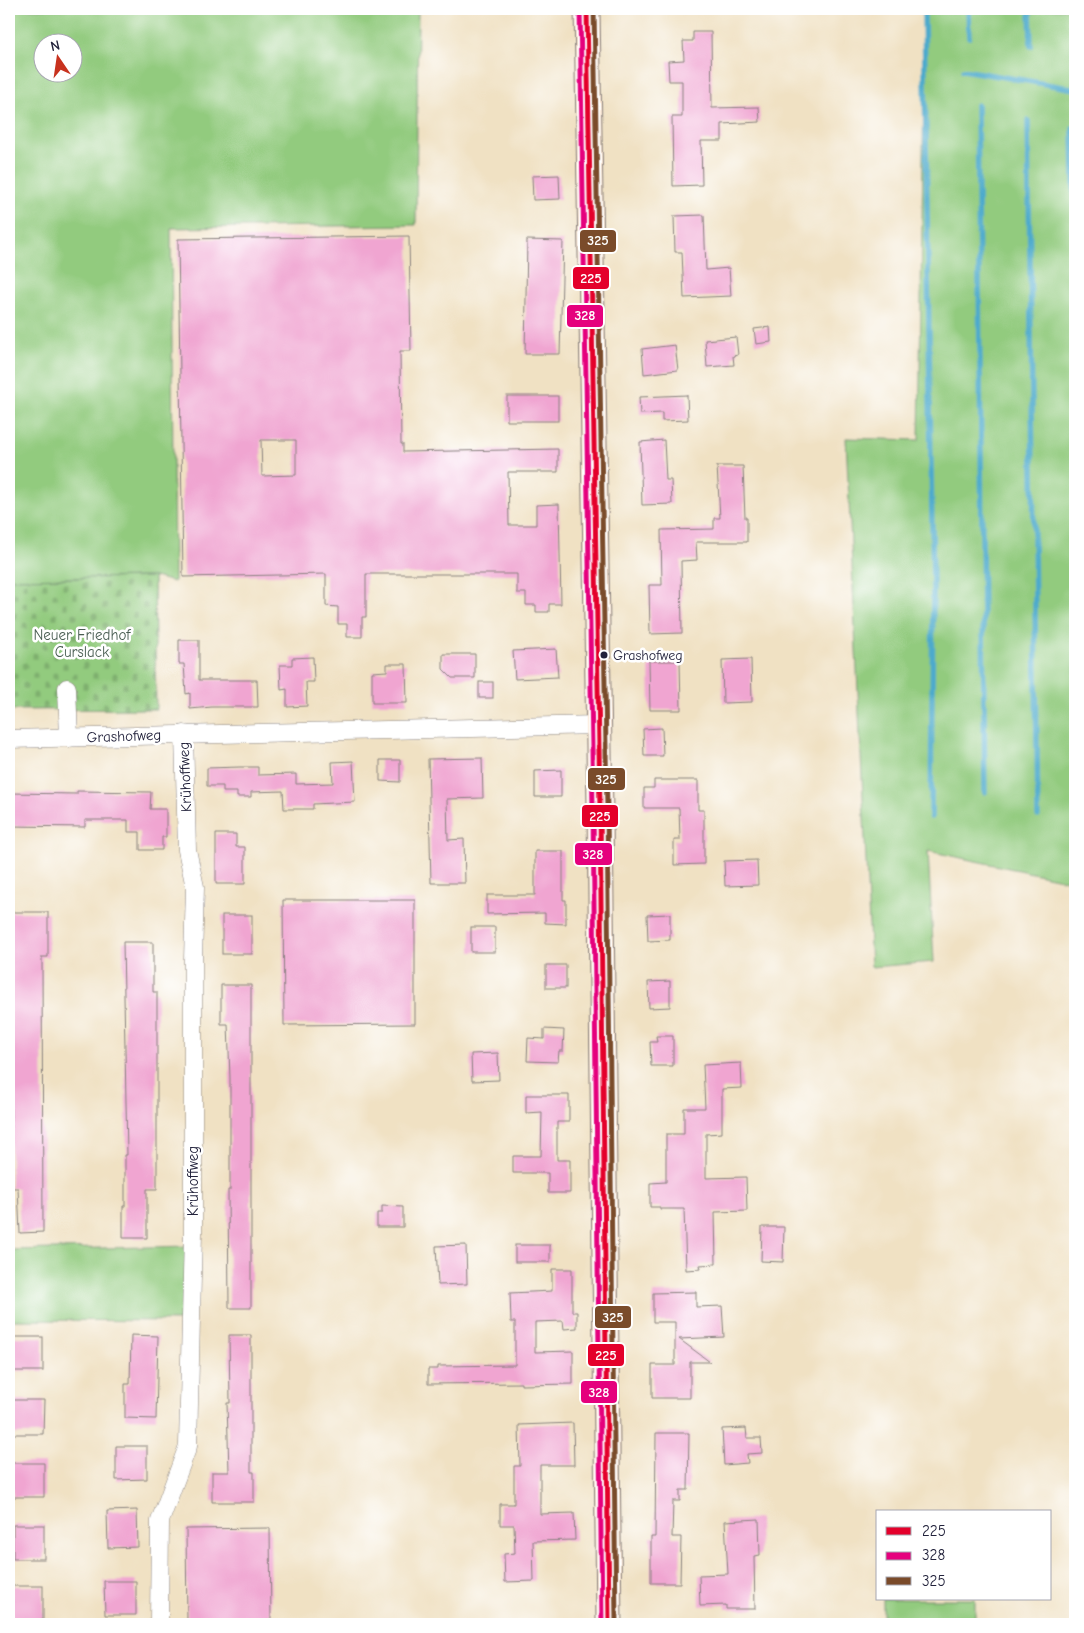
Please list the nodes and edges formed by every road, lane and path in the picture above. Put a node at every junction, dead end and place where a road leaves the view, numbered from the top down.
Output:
1 (587, 9) edge
2 (67, 688) dead end
3 (598, 725) junction
4 (184, 734) junction
5 (9, 738) edge
6 (69, 738) junction
7 (158, 1624) edge
8 (609, 1624) edge

1 - 3 main road
2 - 6 street, Grashofweg
3 - 4 street, Grashofweg
3 - 8 main road
4 - 6 street, Grashofweg
4 - 7 street, Krühoffweg
5 - 6 street, Grashofweg

